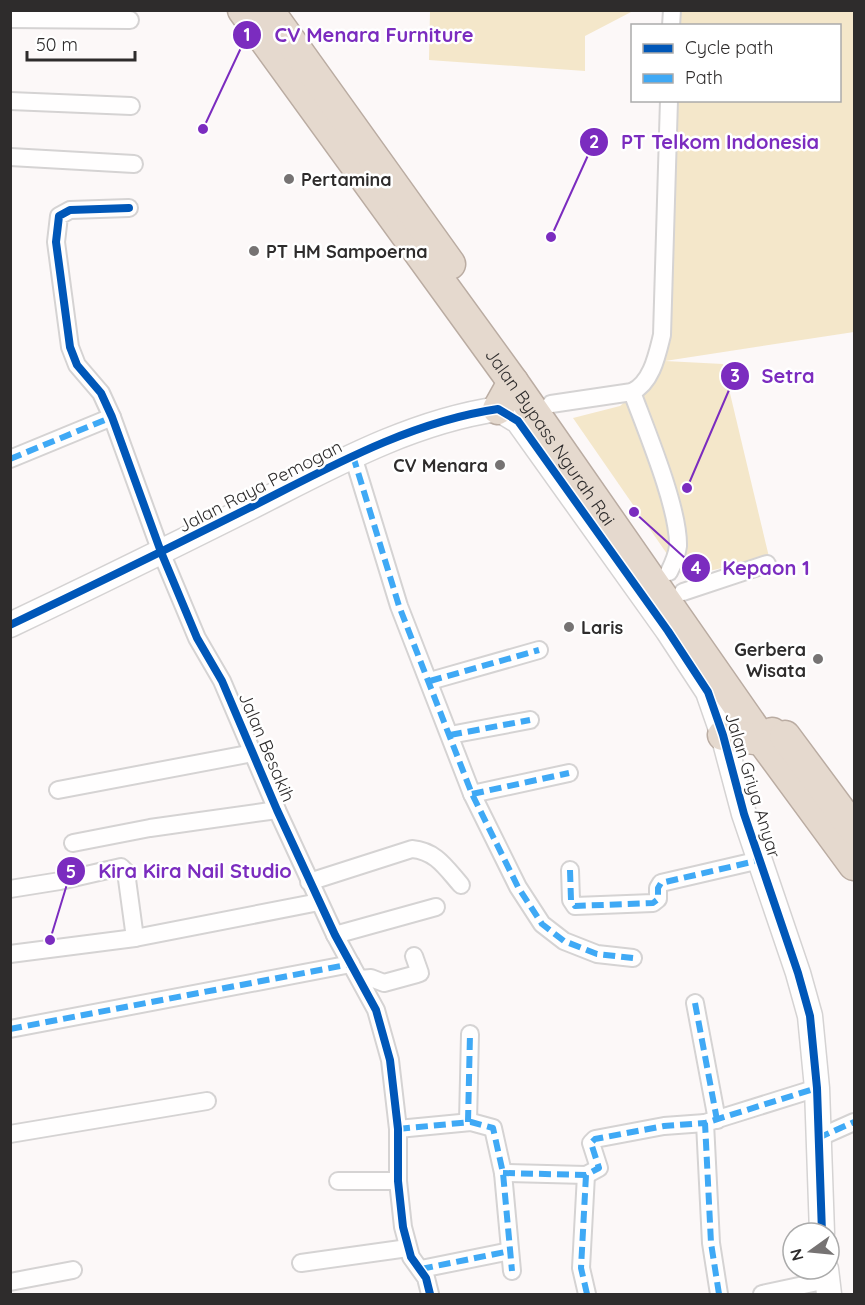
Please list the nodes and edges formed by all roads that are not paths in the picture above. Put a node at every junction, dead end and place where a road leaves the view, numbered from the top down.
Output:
1 (243, 10) edge
2 (269, 10) edge
3 (10, 19) edge
4 (130, 20) dead end
5 (10, 101) edge
6 (669, 102) edge
7 (131, 106) dead end
8 (10, 157) edge
9 (134, 164) dead end
10 (129, 208) dead end
11 (513, 382) junction
12 (632, 392) junction
13 (551, 404) junction
14 (498, 409) junction
15 (112, 417) junction
16 (353, 456) junction
17 (10, 459) edge
18 (161, 552) junction
19 (767, 564) dead end
20 (676, 582) junction
21 (10, 625) edge
22 (539, 650) dead end
23 (429, 681) junction
24 (530, 720) dead end
25 (770, 734) junction
26 (450, 735) junction
27 (723, 735) junction
28 (253, 753) junction
29 (569, 773) dead end
30 (58, 790) dead end
31 (472, 794) junction
32 (277, 810) junction
33 (855, 829) edge
34 (73, 843) dead end
35 (760, 860) junction
36 (855, 865) edge
37 (570, 870) dead end
38 (309, 882) junction
39 (461, 885) dead end
40 (10, 889) edge
41 (319, 902) junction
42 (436, 907) dead end
43 (335, 936) junction
44 (135, 938) junction
45 (10, 954) edge
46 (414, 956) dead end
47 (633, 958) dead end
48 (351, 964) junction
49 (360, 980) junction
50 (695, 1003) dead end
51 (10, 1029) edge
52 (470, 1034) dead end
53 (818, 1088) junction
54 (207, 1101) dead end
55 (468, 1122) junction
56 (711, 1122) junction
57 (855, 1122) edge
58 (398, 1129) junction
59 (10, 1134) edge
60 (818, 1138) junction
61 (503, 1173) junction
62 (591, 1173) junction
63 (338, 1181) dead end
64 (398, 1181) junction
65 (821, 1221) edge
66 (408, 1248) junction
67 (510, 1251) junction
68 (301, 1263) dead end
69 (421, 1269) junction
70 (73, 1270) dead end
71 (512, 1271) dead end
72 (828, 1281) edge
73 (10, 1282) edge
74 (430, 1294) edge
75 (587, 1294) edge
76 (718, 1294) edge
77 (762, 1294) edge

1 - 11 highway, Jalan Bypass Ngurah Rai
2 - 13 highway, Jalan Bypass Ngurah Rai
3 - 4 street
5 - 7 street
6 - 12 street
8 - 9 street
10 - 15 street, Jalan Besakih
11 - 14 highway
11 - 25 highway, Jalan Bypass Ngurah Rai
12 - 13 street
12 - 20 street
13 - 20 highway, Jalan Bypass Ngurah Rai
14 - 16 street, Jalan Raya Pemogan
14 - 27 street, Jalan Griya Anyar
15 - 17 street
15 - 18 street, Jalan Besakih
16 - 18 street, Jalan Raya Pemogan
16 - 23 street
18 - 21 street, Jalan Raya Pemogan
18 - 28 street, Jalan Besakih
19 - 20 street
20 - 25 highway, Jalan Bypass Ngurah Rai
22 - 23 street
23 - 26 street
24 - 26 street
25 - 27 highway
25 - 33 highway, Jalan Bypass Ngurah Rai
25 - 36 highway, Jalan Bypass Ngurah Rai
26 - 31 street
27 - 35 street, Jalan Griya Anyar
28 - 30 street
28 - 32 street, Jalan Besakih
29 - 31 street
31 - 47 street
32 - 34 street
32 - 38 street, Jalan Besakih
35 - 37 street
35 - 53 street, Jalan Griya Anyar
38 - 39 street
38 - 41 street, Jalan Besakih
40 - 44 street
41 - 43 street, Jalan Besakih
41 - 44 street
42 - 43 street
43 - 48 street, Jalan Besakih
44 - 45 street
46 - 49 street
48 - 49 street, Jalan Besakih
48 - 51 street
49 - 58 street, Jalan Besakih
50 - 56 street
52 - 55 street
53 - 56 street
53 - 60 street, Jalan Griya Anyar
54 - 59 street
55 - 58 street
55 - 61 street
56 - 62 street
56 - 76 street
57 - 60 street
58 - 64 street, Jalan Besakih
60 - 65 street, Jalan Griya Anyar
61 - 62 street
61 - 67 street
62 - 75 street
63 - 64 street
64 - 66 street, Jalan Besakih
66 - 68 street
66 - 69 street, Jalan Besakih
67 - 69 street
67 - 71 street
69 - 74 street, Jalan Besakih
70 - 73 street
72 - 77 street

